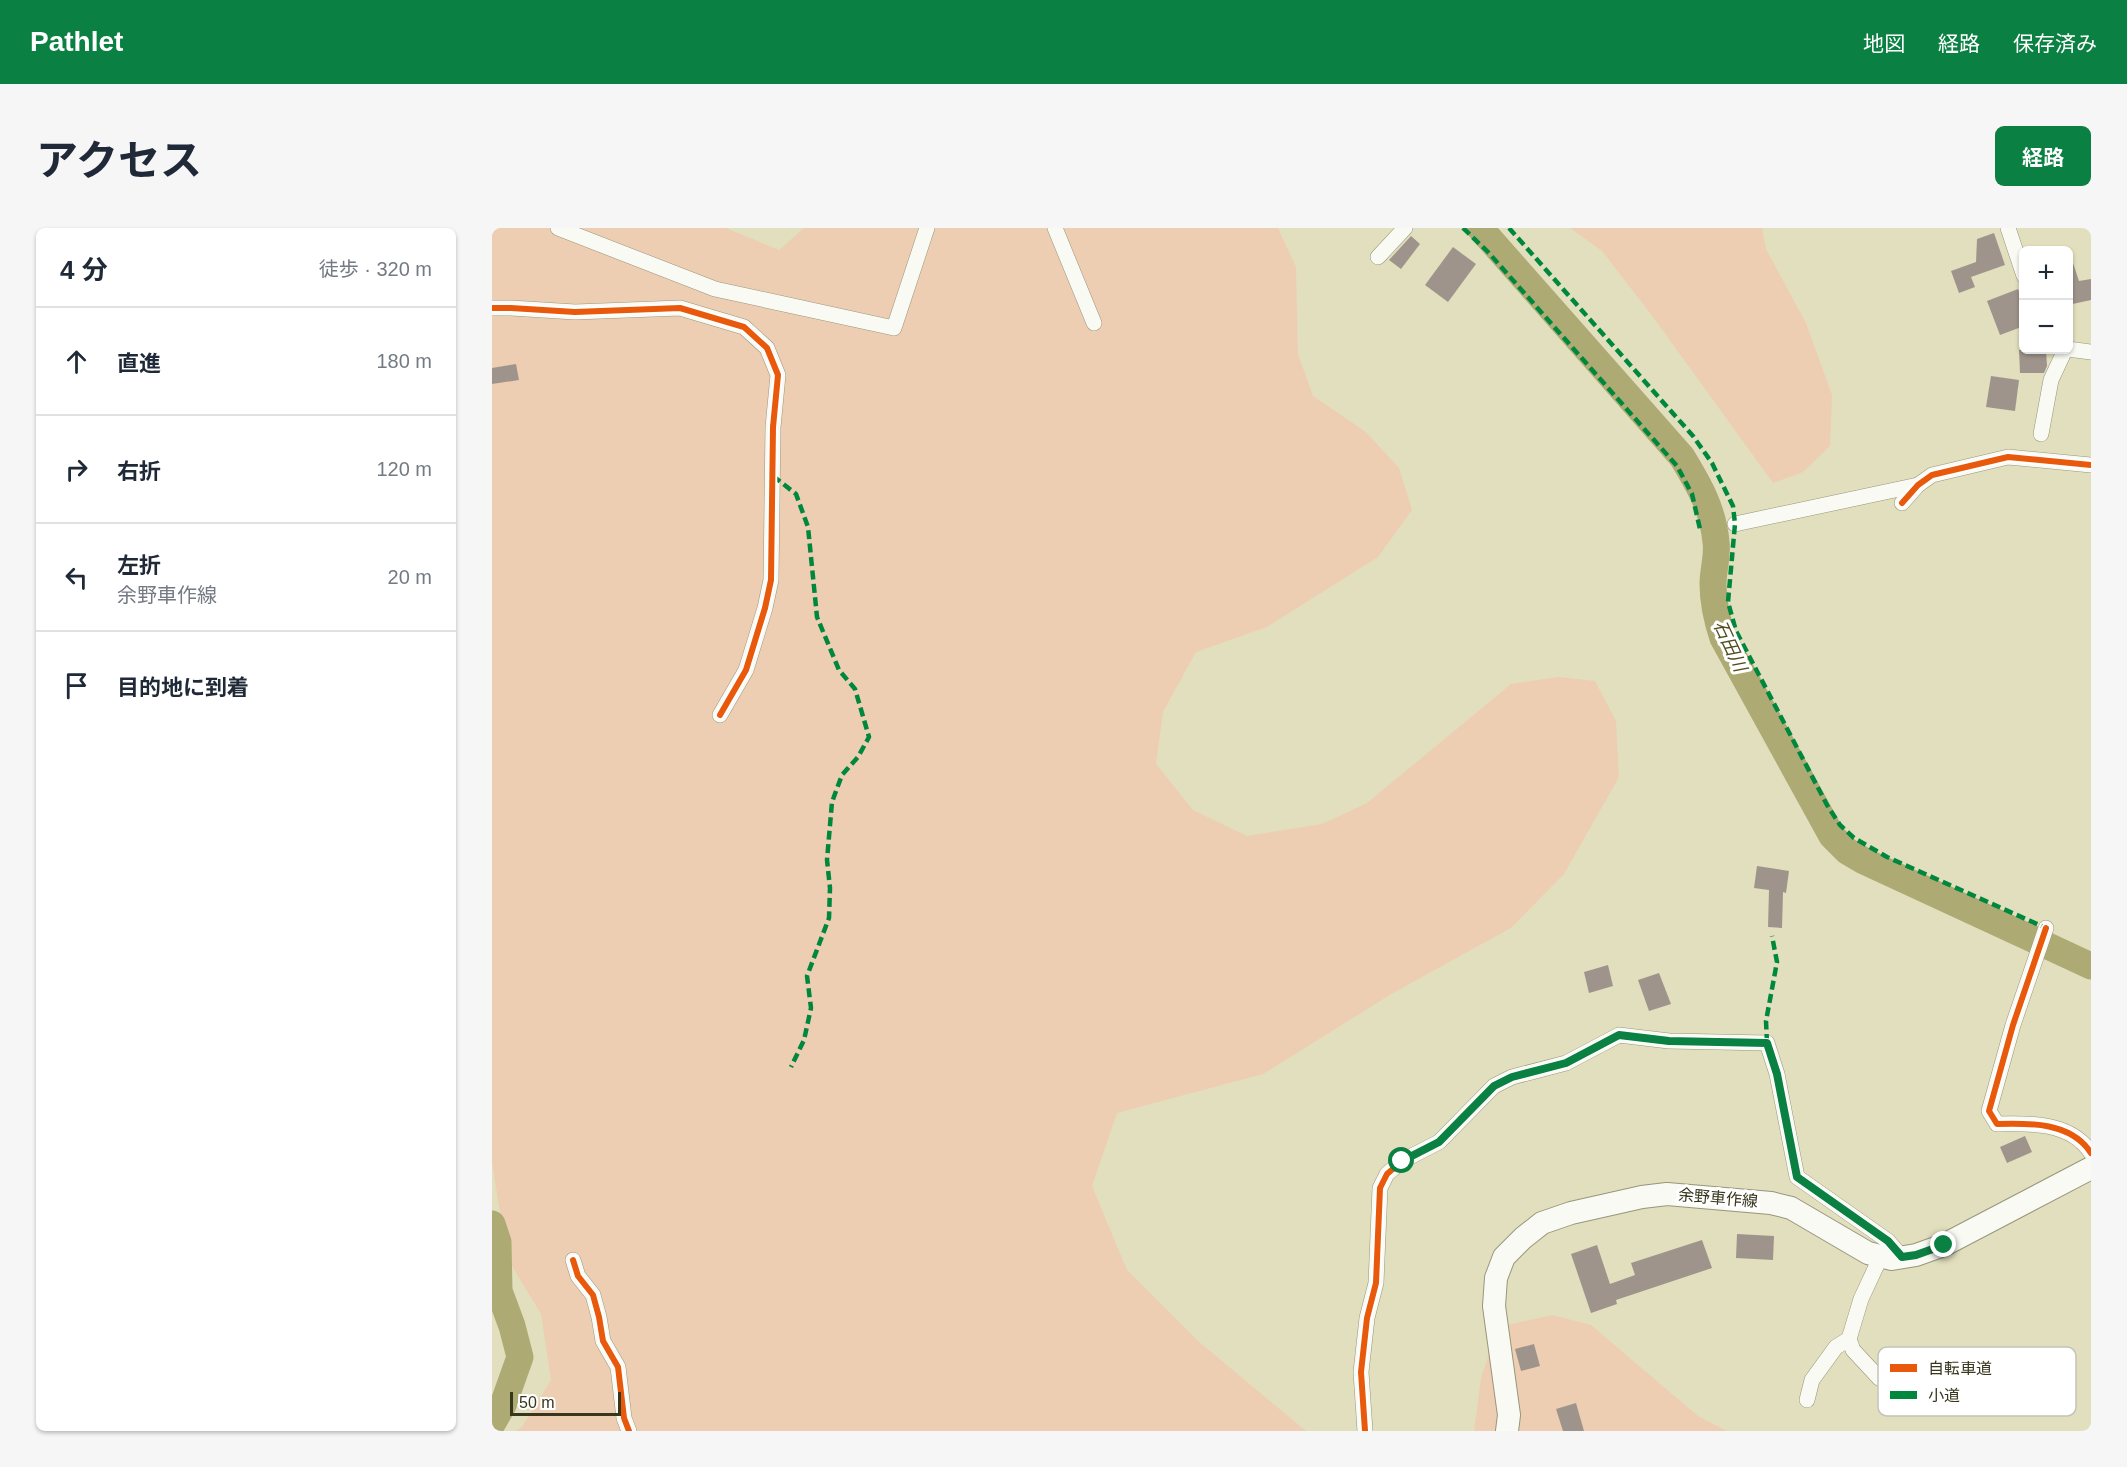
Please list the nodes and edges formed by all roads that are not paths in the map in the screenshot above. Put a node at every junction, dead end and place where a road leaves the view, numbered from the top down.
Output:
1 (558, 228) edge
2 (927, 228) edge
3 (1055, 228) edge
4 (1405, 228) edge
5 (2008, 228) edge
6 (1378, 256) dead end
7 (2019, 261) edge
8 (492, 308) edge
9 (1094, 323) dead end
10 (2073, 350) edge
11 (2091, 352) edge
12 (2064, 354) edge
13 (2041, 434) dead end
14 (2091, 465) edge
15 (1918, 485) junction
16 (1902, 503) dead end
17 (1735, 524) dead end
18 (720, 715) dead end
19 (2046, 927) dead end
20 (2091, 1154) edge
21 (2091, 1168) edge
22 (1892, 1257) junction
23 (573, 1260) dead end
24 (1849, 1339) junction
25 (1878, 1377) edge
26 (1807, 1400) dead end
27 (629, 1431) edge
28 (1365, 1431) edge
29 (1507, 1431) edge

1 - 2 street
3 - 9 street
4 - 6 street
5 - 7 street
8 - 18 street
10 - 11 street
12 - 13 street
14 - 15 street
15 - 16 street
15 - 17 street
19 - 20 street
21 - 22 main road
22 - 24 street
22 - 28 street
22 - 29 main road, 余野車作線
23 - 27 street
24 - 25 street
24 - 26 street

